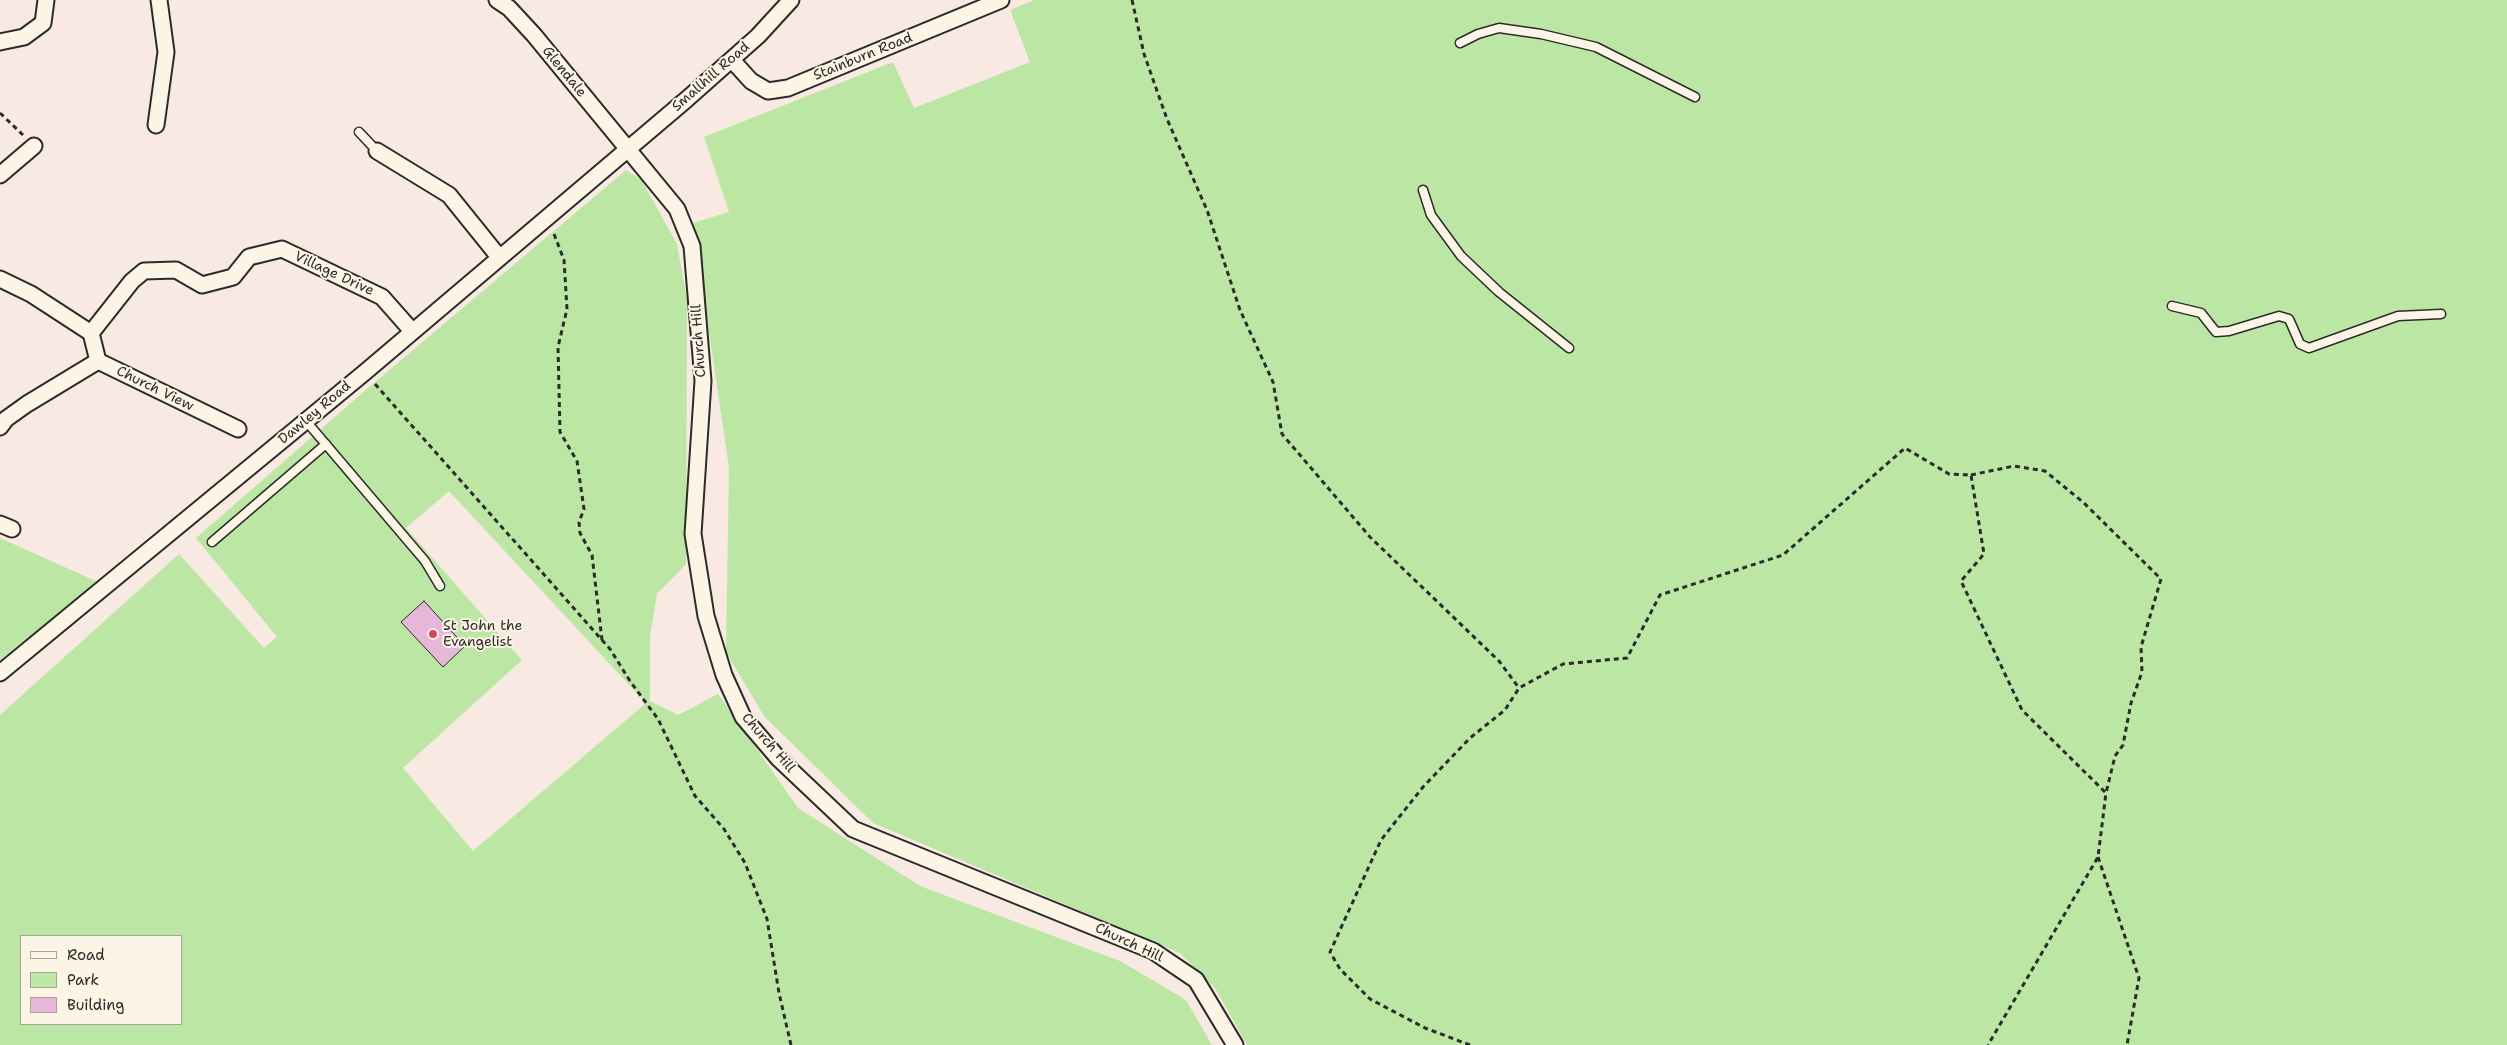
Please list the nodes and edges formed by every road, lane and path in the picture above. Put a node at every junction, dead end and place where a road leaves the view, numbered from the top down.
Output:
1 (46, 0) edge
2 (159, 0) edge
3 (497, 0) edge
4 (791, 0) edge
5 (1001, 0) edge
6 (1132, 0) edge
7 (0, 42) edge
8 (1460, 43) dead end
9 (732, 60) junction
10 (1695, 97) dead end
11 (0, 113) edge
12 (156, 125) dead end
13 (359, 132) dead end
14 (34, 146) joint
15 (627, 149) junction
16 (377, 151) joint
17 (0, 175) edge
18 (1423, 190) dead end
19 (547, 217) junction
20 (499, 257) junction
21 (0, 280) edge
22 (2172, 306) dead end
23 (2440, 314) dead end
24 (412, 331) junction
25 (91, 333) junction
26 (1569, 348) dead end
27 (98, 361) junction
28 (364, 373) junction
29 (306, 421) junction
30 (0, 427) edge
31 (238, 429) dead end
32 (326, 444) junction
33 (1970, 475) junction
34 (212, 542) dead end
35 (440, 586) dead end
36 (602, 640) junction
37 (0, 673) edge
38 (1519, 688) junction
39 (2106, 793) junction
40 (2098, 857) junction
41 (791, 1045) edge
42 (1235, 1045) edge
43 (1470, 1045) edge
44 (1988, 1045) edge
45 (2127, 1045) edge

1 - 7 street
2 - 12 street
3 - 15 street, Glendale
4 - 9 street, Smallhill Road
5 - 9 street, Stainburn Road
6 - 38 path
8 - 10 lane
9 - 15 street, Smallhill Road
11 - 14 path
13 - 16 lane
14 - 17 street
15 - 19 street, Dawley Road
15 - 42 street, Church Hill
16 - 20 street
18 - 26 lane
19 - 20 street, Dawley Road
19 - 36 path
20 - 24 street, Dawley Road
21 - 25 street
22 - 23 lane
24 - 25 street, Village Drive
24 - 28 street, Dawley Road
25 - 27 street
27 - 30 street
27 - 31 street, Church View
28 - 29 street, Dawley Road
28 - 36 path
29 - 32 lane
29 - 37 street, Dawley Road
32 - 34 lane
32 - 35 lane
33 - 38 path
33 - 39 path
33 - 39 path
36 - 41 path
38 - 43 path
39 - 40 path
40 - 44 path
40 - 45 path

